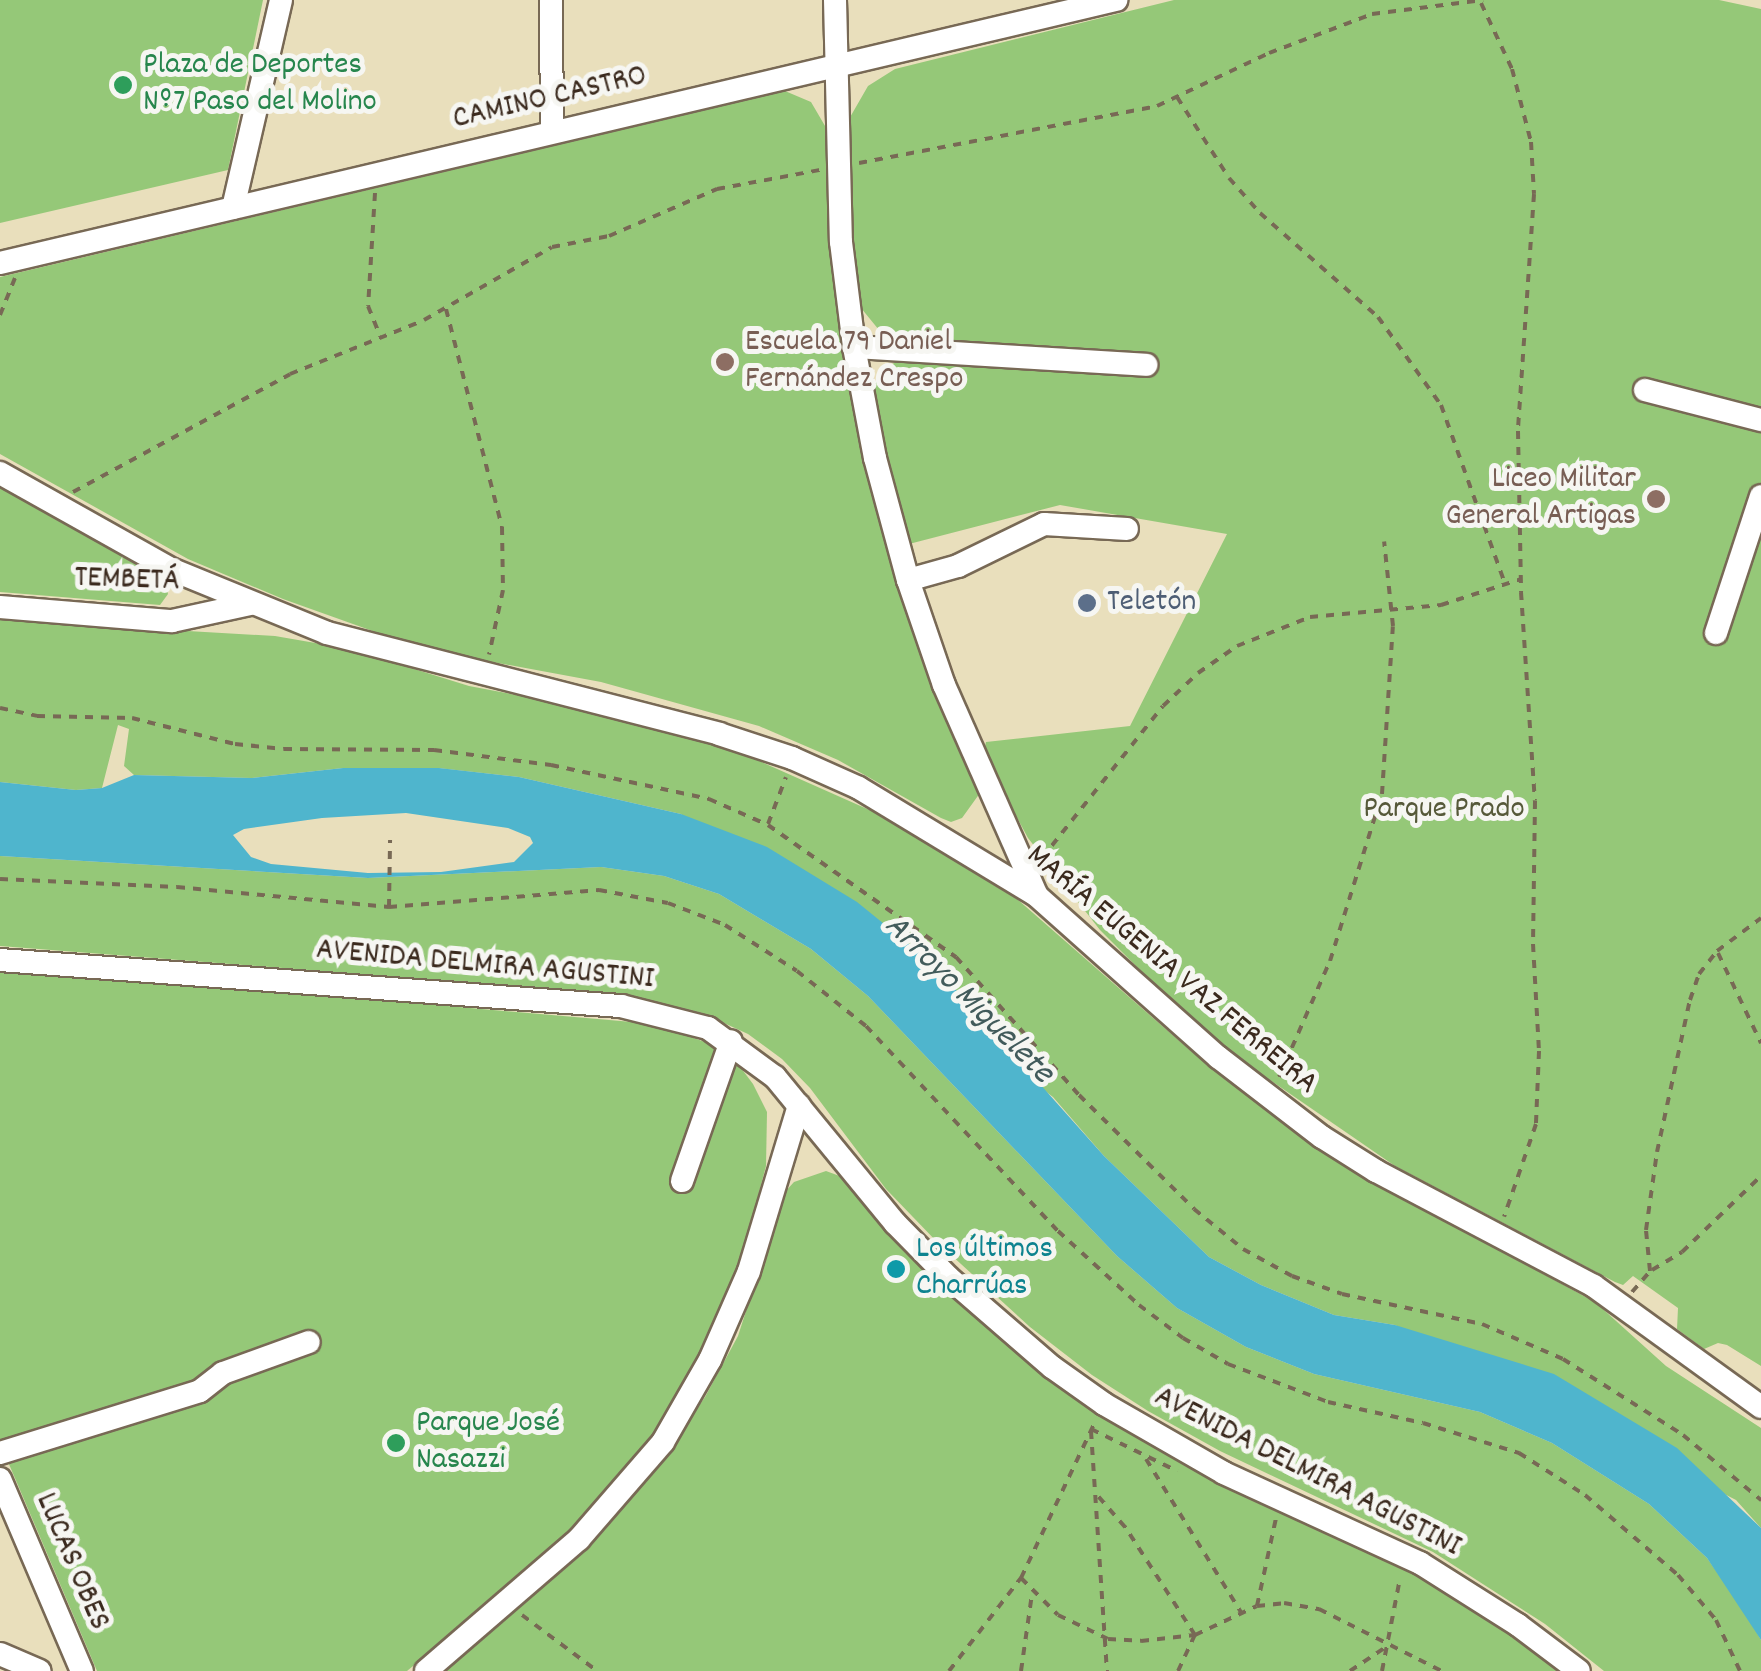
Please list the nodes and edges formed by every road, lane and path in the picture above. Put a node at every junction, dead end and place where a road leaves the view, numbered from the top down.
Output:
1 (281, 0) edge
2 (550, 0) edge
3 (835, 0) edge
4 (1116, 0) edge
5 (1482, 1) edge
6 (834, 64) junction
7 (1177, 97) junction
8 (552, 131) junction
9 (838, 167) junction
10 (376, 174) junction
11 (233, 208) junction
12 (12, 260) edge
13 (446, 309) junction
14 (0, 316) edge
15 (380, 336) junction
16 (854, 347) junction
17 (1146, 365) dead end
18 (1644, 390) dead end
19 (1761, 420) edge
20 (0, 473) edge
21 (1761, 496) edge
22 (51, 504) junction
23 (1127, 529) dead end
24 (1384, 542) dead end
25 (1521, 579) junction
26 (908, 580) junction
27 (1505, 584) junction
28 (250, 604) junction
29 (0, 607) edge
30 (1392, 611) junction
31 (1716, 633) dead end
32 (482, 673) junction
33 (0, 708) edge
34 (792, 758) junction
35 (768, 824) junction
36 (390, 840) dead end
37 (0, 879) edge
38 (1032, 886) junction
39 (389, 904) junction
40 (1761, 918) edge
41 (1718, 951) junction
42 (0, 960) edge
43 (731, 1041) junction
44 (1761, 1043) edge
45 (1267, 1098) junction
46 (799, 1104) junction
47 (1761, 1176) edge
48 (682, 1181) dead end
49 (1496, 1236) junction
50 (1650, 1271) junction
51 (1622, 1305) junction
52 (309, 1342) dead end
53 (1104, 1404) junction
54 (1761, 1407) edge
55 (1091, 1429) junction
56 (0, 1454) edge
57 (1144, 1455) junction
58 (1177, 1471) dead end
59 (0, 1479) edge
60 (1098, 1496) junction
61 (1282, 1499) junction
62 (1761, 1500) edge
63 (1021, 1578) junction
64 (1415, 1582) dead end
65 (1032, 1594) junction
66 (506, 1604) junction
67 (1257, 1606) junction
68 (1241, 1612) junction
69 (1195, 1634) junction
70 (1108, 1639) junction
71 (1389, 1646) junction
72 (0, 1654) edge
73 (40, 1671) edge
74 (82, 1671) edge
75 (426, 1671) edge
76 (597, 1671) edge
77 (949, 1671) edge
78 (1021, 1671) edge
79 (1107, 1671) edge
80 (1178, 1671) edge
81 (1350, 1671) edge
82 (1382, 1671) edge
83 (1442, 1671) edge
84 (1579, 1671) edge
85 (1740, 1671) edge

1 - 11 street
2 - 8 street
3 - 6 street
4 - 6 street, CAMINO CASTRO
5 - 7 path
5 - 25 path
6 - 8 street, CAMINO CASTRO
6 - 9 street
7 - 9 path
7 - 27 path
8 - 10 street, CAMINO CASTRO
9 - 13 path
9 - 16 street
10 - 11 street, CAMINO CASTRO
10 - 15 path
11 - 12 street, CAMINO CASTRO
12 - 14 path
13 - 15 path
13 - 32 path
15 - 22 path
16 - 17 street
16 - 26 street
18 - 19 street
20 - 22 street, MARÍA EUGENIA VAZ FERREIRA
21 - 31 street
22 - 28 street, MARÍA EUGENIA VAZ FERREIRA
23 - 26 street
24 - 30 path
25 - 27 path
25 - 49 path
26 - 38 street
27 - 30 path
28 - 29 street, TEMBETÁ
28 - 32 street, MARÍA EUGENIA VAZ FERREIRA
30 - 38 path
30 - 45 path
32 - 34 street, MARÍA EUGENIA VAZ FERREIRA
33 - 35 path
34 - 35 path
34 - 38 street, MARÍA EUGENIA VAZ FERREIRA
35 - 62 path
36 - 39 path
37 - 39 path
38 - 45 street, MARÍA EUGENIA VAZ FERREIRA
39 - 85 path
40 - 41 path
41 - 44 path
41 - 50 path
42 - 43 street, AVENIDA DELMIRA AGUSTINI
43 - 46 street, AVENIDA DELMIRA AGUSTINI
43 - 48 street
45 - 49 street, MARÍA EUGENIA VAZ FERREIRA
46 - 53 street, AVENIDA DELMIRA AGUSTINI
46 - 66 street
47 - 50 path
49 - 51 street, MARÍA EUGENIA VAZ FERREIRA
50 - 51 path
51 - 54 street, MARÍA EUGENIA VAZ FERREIRA
52 - 56 street
53 - 55 path
53 - 61 street, AVENIDA DELMIRA AGUSTINI
55 - 57 path
55 - 60 path
55 - 63 path
57 - 58 path
57 - 68 path
59 - 74 street, LUCAS OBES
60 - 69 path
60 - 70 path
61 - 67 path
61 - 84 street, AVENIDA DELMIRA AGUSTINI
63 - 65 path
63 - 77 path
64 - 71 path
65 - 70 path
65 - 78 path
66 - 75 street
66 - 76 path
67 - 68 path
67 - 71 path
68 - 69 path
69 - 70 path
69 - 80 path
70 - 79 path
71 - 81 path
71 - 82 path
71 - 83 path
72 - 73 street

